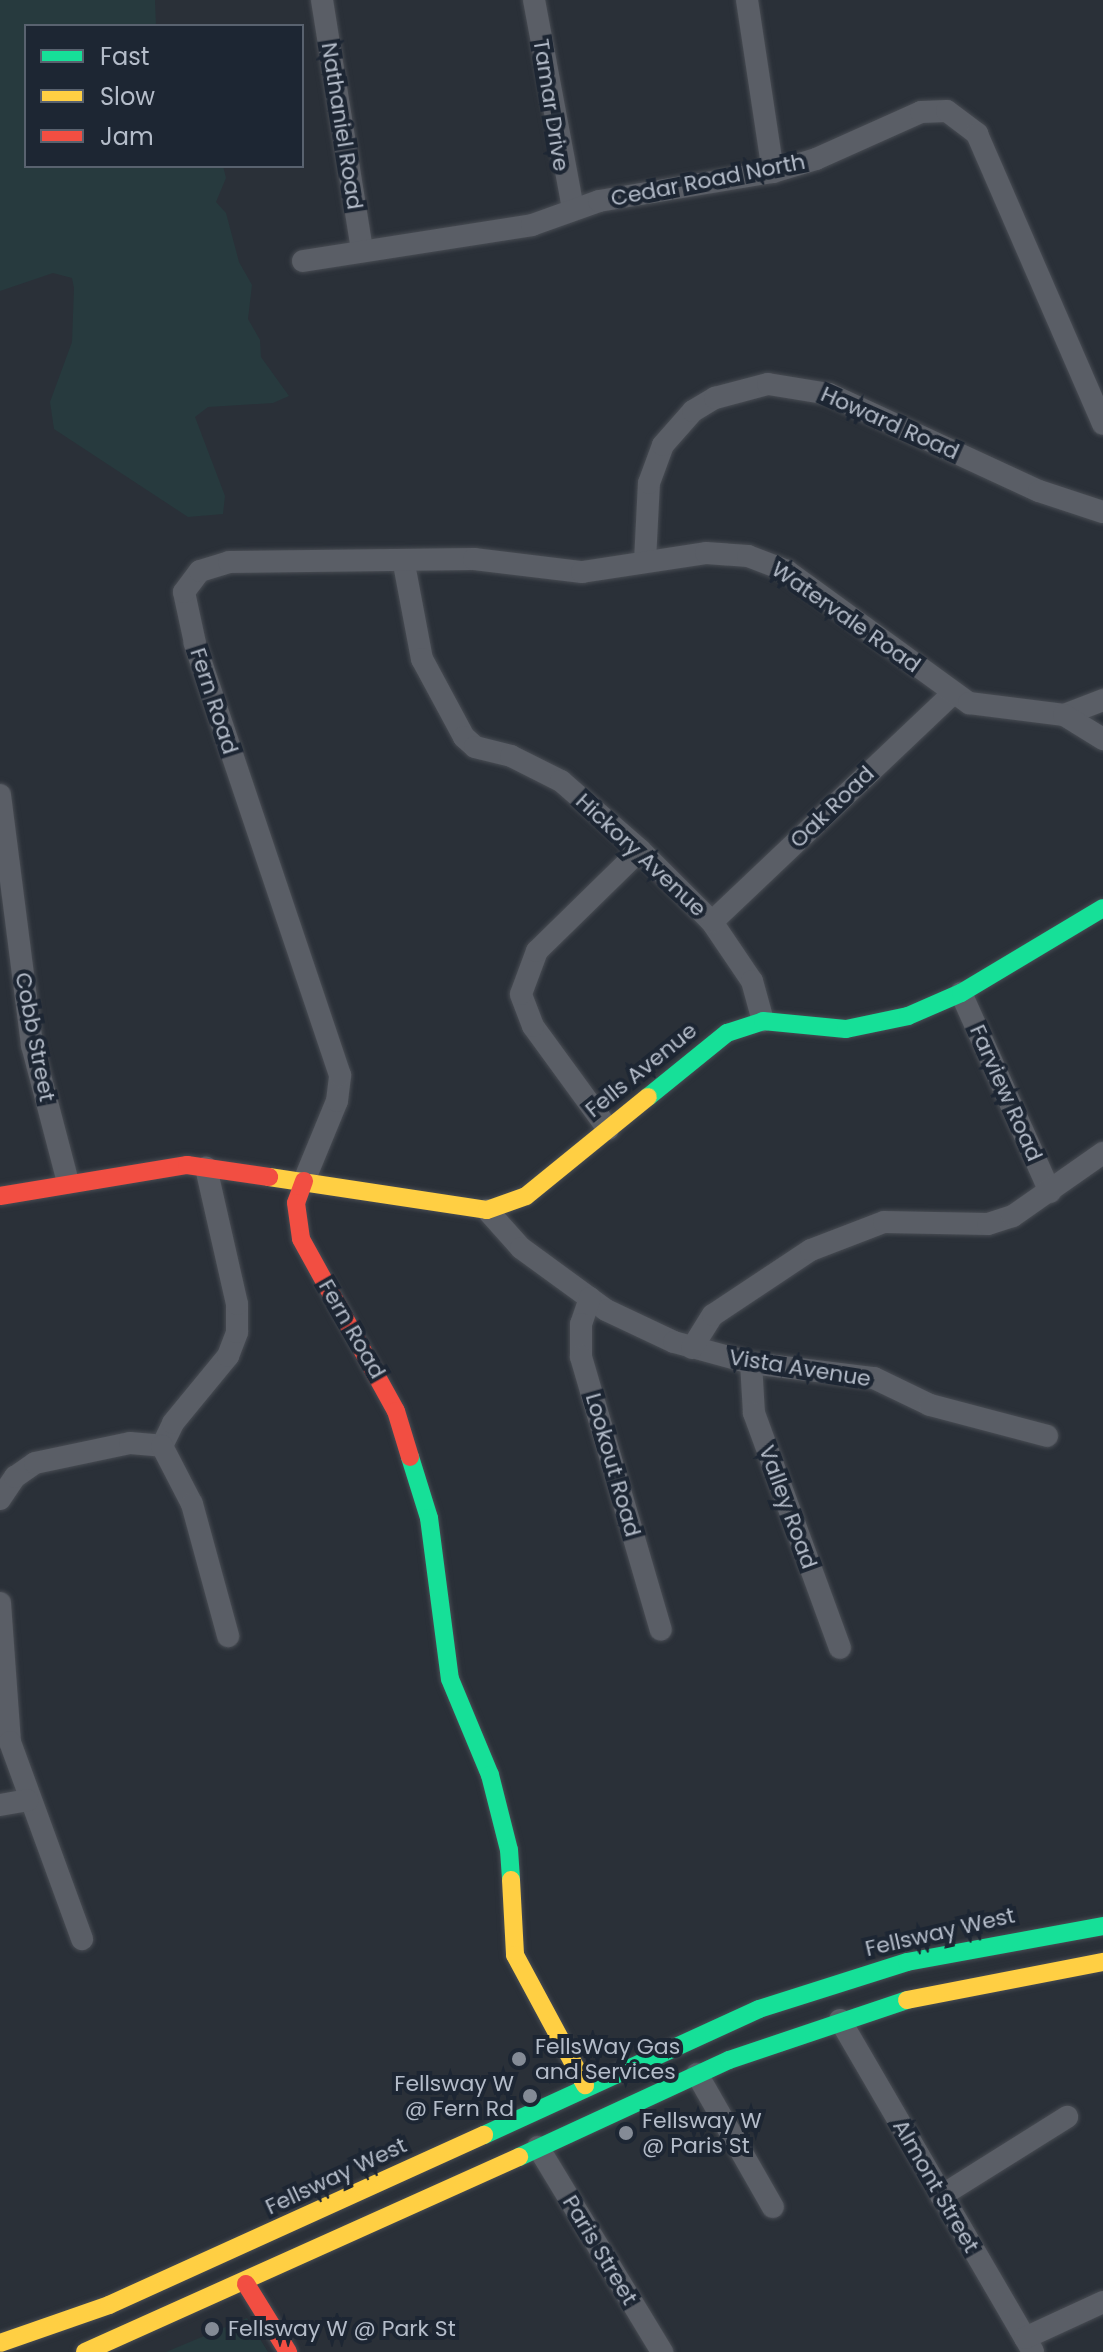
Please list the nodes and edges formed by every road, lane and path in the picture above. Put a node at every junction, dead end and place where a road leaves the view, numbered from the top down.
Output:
1 (322, 0) edge
2 (534, 0) edge
3 (747, 0) edge
4 (773, 172) junction
5 (573, 209) junction
6 (362, 251) junction
7 (303, 261) dead end
8 (1103, 424) edge
9 (1103, 512) edge
10 (645, 561) junction
11 (404, 564) junction
12 (192, 577) joint
13 (953, 693) junction
14 (1103, 700) edge
15 (1064, 715) junction
16 (1103, 739) edge
17 (0, 795) edge
18 (640, 850) junction
19 (1103, 908) edge
20 (712, 922) junction
21 (10, 953) edge
22 (961, 993) junction
23 (763, 1021) junction
24 (608, 1129) junction
25 (1103, 1153) edge
26 (206, 1167) junction
27 (304, 1181) junction
28 (68, 1182) junction
29 (1050, 1192) junction
30 (0, 1196) edge
31 (487, 1210) junction
32 (590, 1298) junction
33 (692, 1348) junction
34 (751, 1363) junction
35 (1047, 1436) dead end
36 (162, 1446) junction
37 (0, 1499) edge
38 (0, 1603) edge
39 (661, 1630) dead end
40 (228, 1636) dead end
41 (840, 1648) dead end
42 (28, 1800) junction
43 (0, 1805) edge
44 (1103, 1926) edge
45 (82, 1939) dead end
46 (1103, 1962) edge
47 (840, 2020) junction
48 (697, 2074) junction
49 (585, 2085) junction
50 (1067, 2117) dead end
51 (538, 2147) junction
52 (941, 2196) junction
53 (773, 2207) dead end
54 (246, 2284) junction
55 (1103, 2302) edge
56 (0, 2343) edge
57 (1029, 2345) edge
58 (85, 2352) edge
59 (288, 2352) edge
60 (662, 2352) edge

1 - 6 street, Nathaniel Road
2 - 5 street, Tamar Drive
3 - 4 street
4 - 5 street, Cedar Road North
4 - 8 street, Cedar Road North
5 - 6 street, Cedar Road North
6 - 7 street, Cedar Road North
9 - 10 street, Howard Road
10 - 11 street, Watervale Road
10 - 13 street, Watervale Road
11 - 12 street, Watervale Road
11 - 18 street, Hickory Avenue
12 - 27 street, Fern Road
13 - 15 street, Watervale Road
13 - 20 street, Oak Road
14 - 15 street, Watervale Road
15 - 16 street, Watervale Road
17 - 21 street, Cobb Street
18 - 20 street, Hickory Avenue
18 - 24 street
19 - 22 main road, Fells Avenue
20 - 23 street, Hickory Avenue
21 - 28 street, Cobb Street
22 - 23 main road, Fells Avenue
22 - 29 street, Farview Road
23 - 24 main road, Fells Avenue
24 - 31 main road, Fells Avenue
25 - 29 street
26 - 27 main road
26 - 28 main road
26 - 36 street
27 - 31 main road
27 - 49 main road, Fern Road
28 - 30 main road
29 - 33 street
31 - 32 street, Vista Avenue
32 - 33 street, Vista Avenue
32 - 39 street, Lookout Road
33 - 34 street, Vista Avenue
34 - 35 street, Vista Avenue
34 - 41 street, Valley Road
36 - 37 street
36 - 40 street
38 - 42 street
42 - 43 street
42 - 45 street
44 - 49 main road, Fellsway West
46 - 47 main road
47 - 48 main road
47 - 52 street, Almont Street
48 - 51 main road
48 - 53 street
49 - 56 main road, Fellsway West
50 - 52 street
51 - 54 main road
51 - 60 street, Paris Street
52 - 57 street, Almont Street
54 - 58 main road
54 - 59 main road
55 - 57 street

